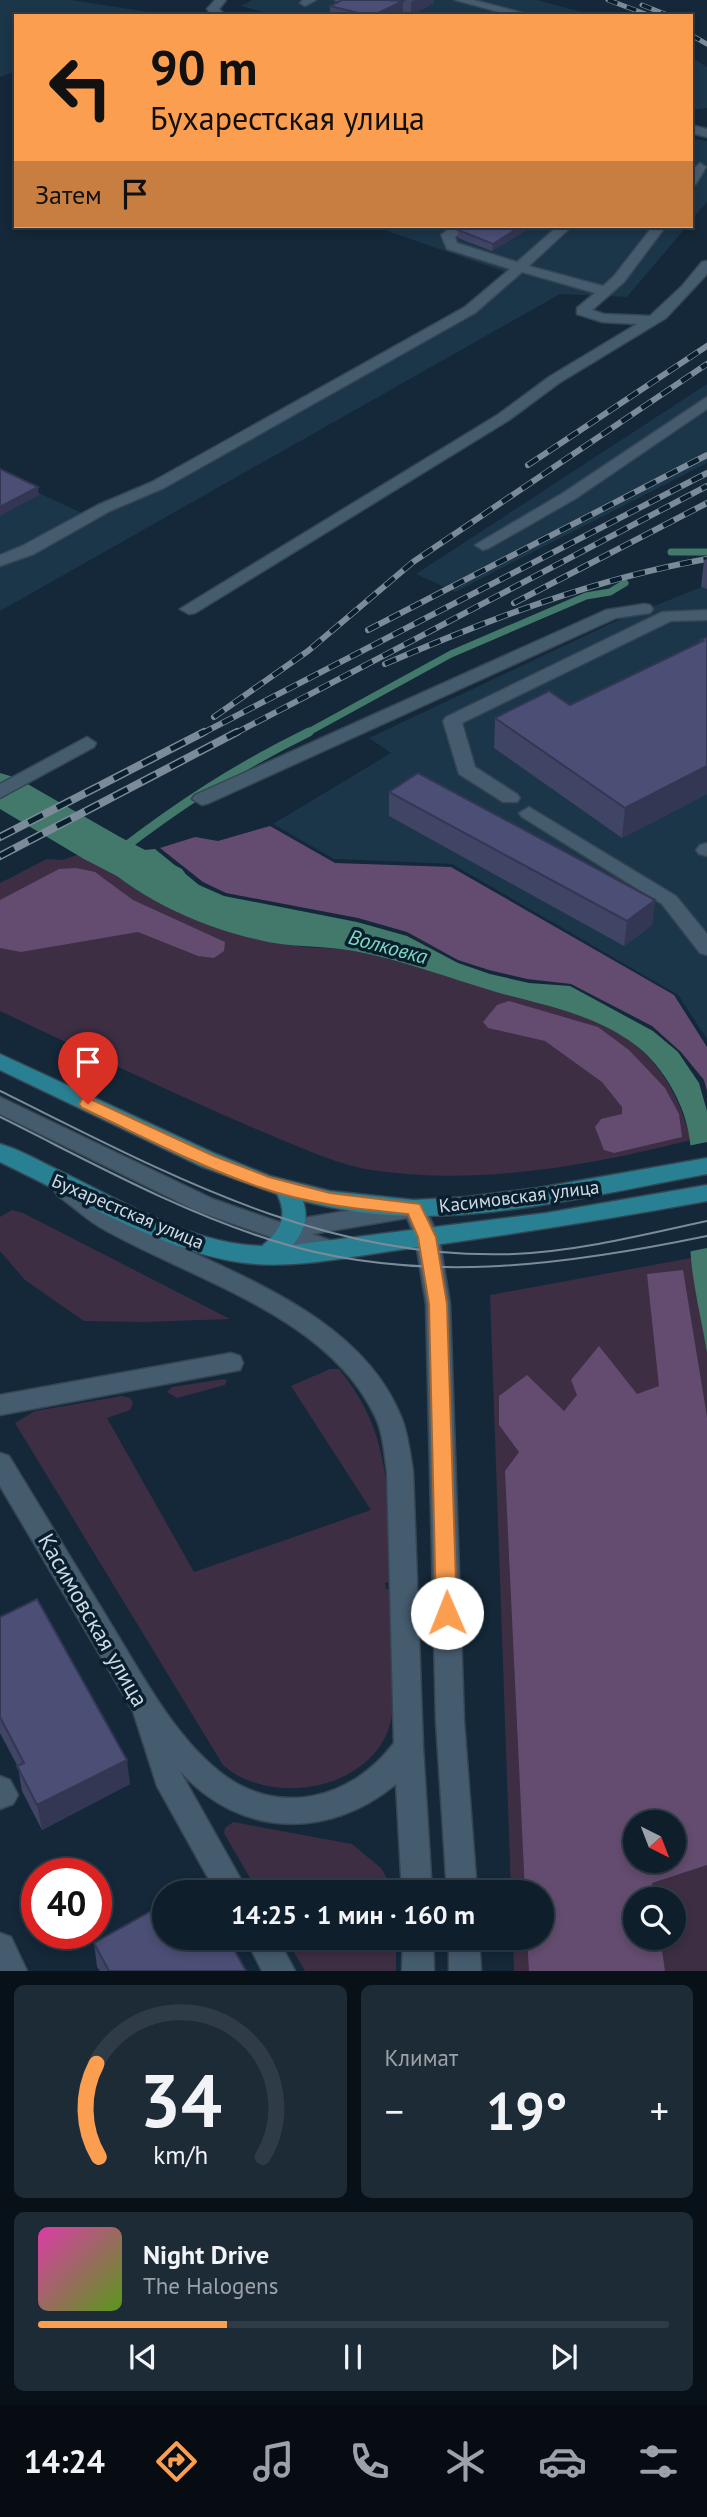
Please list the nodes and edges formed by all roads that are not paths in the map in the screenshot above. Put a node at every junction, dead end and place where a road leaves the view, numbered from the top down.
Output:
1 (221, 0) edge
2 (340, 0) edge
3 (460, 0) edge
4 (218, 14) edge
5 (396, 14) edge
6 (520, 14) edge
7 (700, 167) dead end
8 (693, 178) edge
9 (459, 228) edge
10 (564, 228) edge
11 (658, 228) edge
12 (707, 265) edge
13 (520, 267) junction
14 (605, 292) junction
15 (652, 320) junction
16 (707, 402) edge
17 (483, 545) dead end
18 (0, 561) edge
19 (189, 609) dead end
20 (644, 609) dead end
21 (707, 615) edge
22 (87, 743) dead end
23 (0, 792) edge
24 (510, 798) dead end
25 (202, 799) dead end
26 (530, 813) dead end
27 (707, 948) edge
28 (0, 1061) edge
29 (0, 1105) edge
30 (0, 1152) edge
31 (707, 1166) edge
32 (51, 1178) junction
33 (285, 1188) junction
34 (707, 1193) edge
35 (414, 1209) junction
36 (286, 1231) junction
37 (427, 1237) junction
38 (333, 1250) junction
39 (266, 1255) junction
40 (231, 1363) dead end
41 (0, 1405) edge
42 (0, 1463) edge
43 (146, 1707) junction
44 (409, 1747) junction
45 (0, 1789) edge
46 (0, 1796) edge
47 (226, 1880) edge
48 (416, 1880) edge
49 (461, 1880) edge
50 (0, 1948) edge
51 (267, 1950) edge
52 (418, 1950) edge
53 (464, 1950) edge
54 (11, 1971) edge
55 (279, 1971) edge
56 (418, 1971) edge
57 (465, 1971) edge

1 - 4 street
2 - 5 street
3 - 6 street
7 - 8 street
9 - 13 street
10 - 13 street
11 - 14 street
12 - 15 street
13 - 14 street
13 - 18 street
14 - 15 street
15 - 19 street
16 - 17 street
20 - 25 street
21 - 24 street
22 - 23 street
26 - 27 street
28 - 33 main road
29 - 36 street
30 - 32 main road, Бухарестская улица
31 - 35 main road, Касимовская улица
32 - 39 main road, Бухарестская улица
32 - 44 street
33 - 35 main road
33 - 36 main road
34 - 37 main road, Касимовская улица
35 - 36 street
35 - 37 street
36 - 38 street
36 - 39 main road
37 - 38 main road, Бухарестская улица
37 - 49 street
38 - 39 main road, Бухарестская улица
40 - 41 street
42 - 43 street, Касимовская улица
43 - 44 street
43 - 47 street, Касимовская улица
44 - 48 street
45 - 46 street
50 - 54 street
51 - 55 street
52 - 56 street
53 - 57 street

